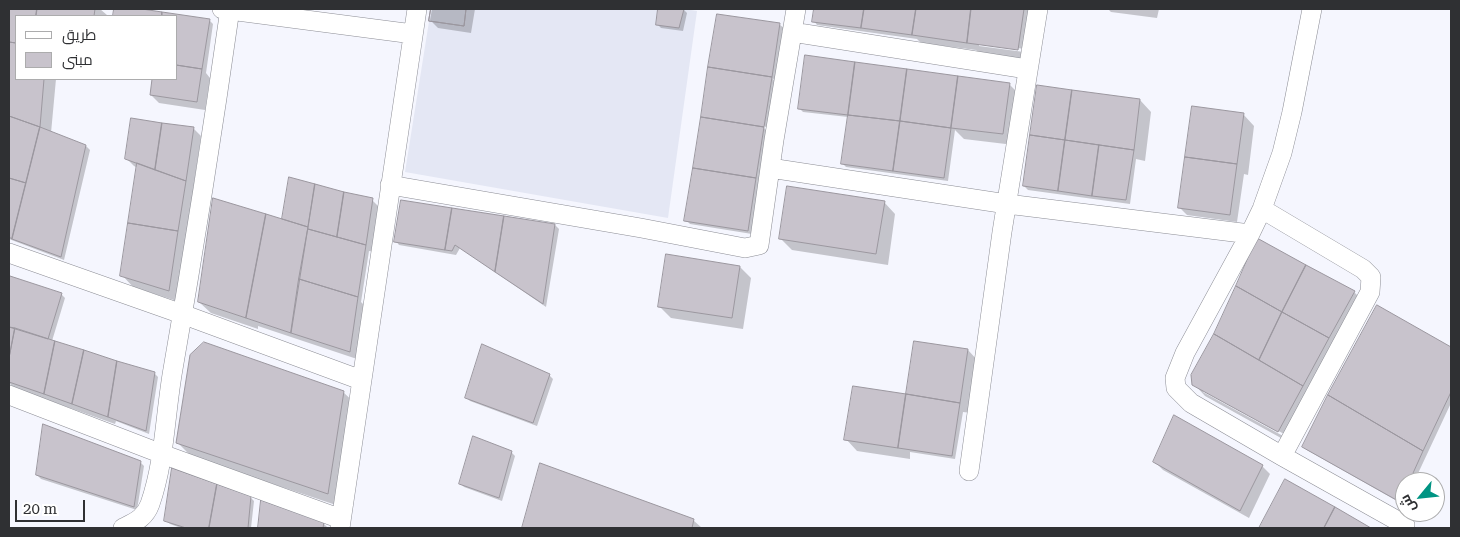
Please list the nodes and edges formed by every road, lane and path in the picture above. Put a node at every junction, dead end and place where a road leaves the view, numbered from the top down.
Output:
1 (228, 9) edge
2 (417, 9) edge
3 (796, 9) edge
4 (1038, 9) edge
5 (1312, 9) edge
6 (792, 32) junction
7 (413, 34) junction
8 (1027, 68) junction
9 (770, 168) junction
10 (390, 185) junction
11 (1007, 204) junction
12 (1262, 208) junction
13 (1250, 234) junction
14 (9, 253) edge
15 (182, 314) junction
16 (361, 380) junction
17 (9, 395) edge
18 (162, 454) junction
19 (1282, 456) junction
20 (969, 471) dead end
21 (341, 524) edge
22 (1405, 525) dead end
23 (123, 528) edge

1 - 7 street
1 - 15 street
2 - 7 street
3 - 6 street
4 - 8 street
5 - 12 street
6 - 8 street
6 - 9 street
7 - 10 street
8 - 11 street
9 - 10 street
9 - 11 street
10 - 16 street
11 - 13 street
11 - 20 street
12 - 13 street
12 - 19 street
13 - 19 street
14 - 15 street
15 - 16 street
15 - 18 street
16 - 21 street
17 - 18 street
18 - 21 street
18 - 23 street
19 - 22 street

